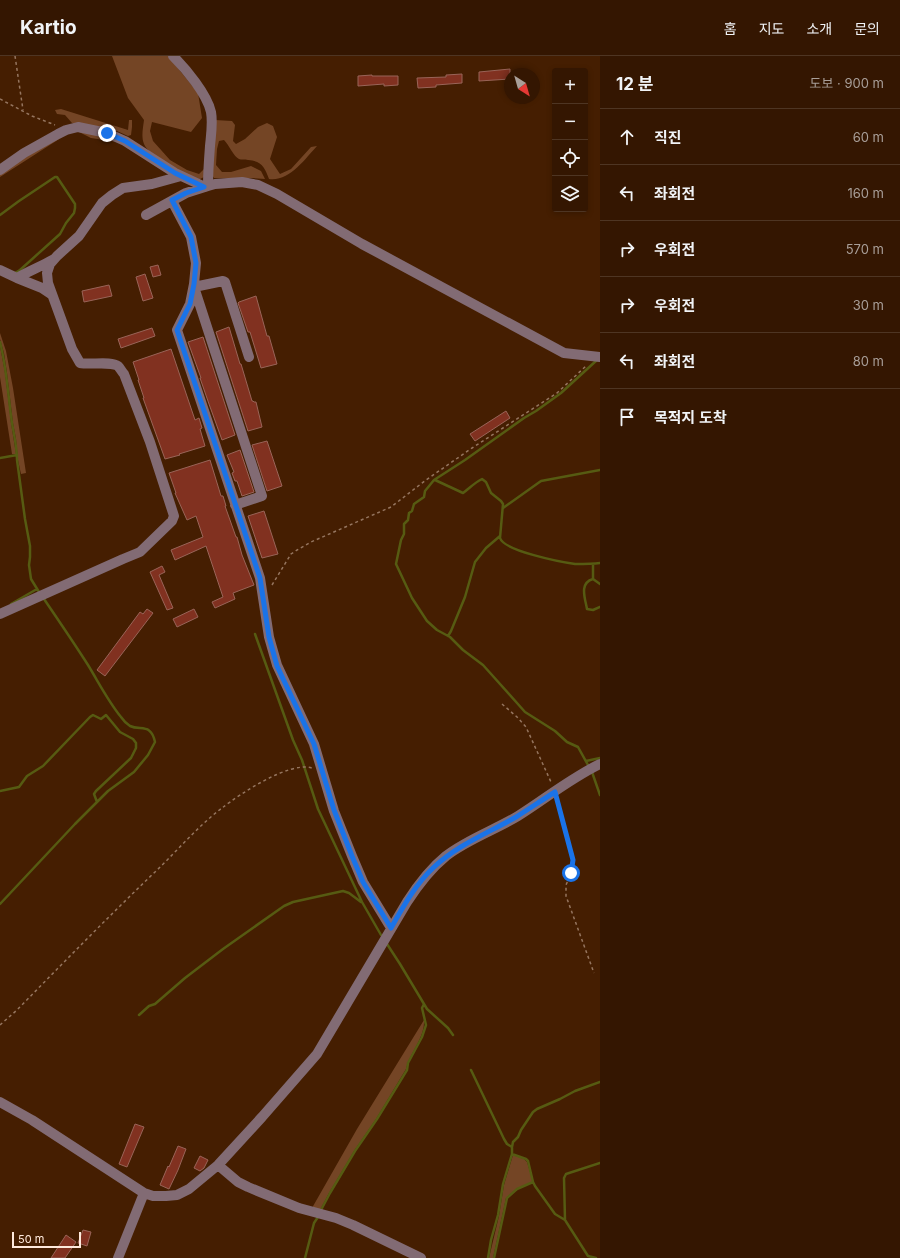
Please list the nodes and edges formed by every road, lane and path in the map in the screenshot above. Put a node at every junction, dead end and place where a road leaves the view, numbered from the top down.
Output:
1 (15, 56) edge
2 (173, 56) edge
3 (0, 99) edge
4 (23, 111) junction
5 (66, 130) junction
6 (0, 170) edge
7 (181, 176) junction
8 (206, 186) junction
9 (172, 200) junction
10 (146, 215) dead end
11 (57, 256) junction
12 (0, 270) edge
13 (17, 278) junction
14 (194, 288) junction
15 (51, 294) junction
16 (249, 357) dead end
17 (597, 357) edge
18 (235, 505) junction
19 (262, 592) junction
20 (0, 614) edge
21 (502, 704) dead end
22 (600, 764) edge
23 (323, 772) junction
24 (555, 792) junction
25 (391, 928) junction
26 (594, 973) dead end
27 (0, 1025) edge
28 (0, 1102) edge
29 (218, 1164) junction
30 (144, 1193) junction
31 (118, 1258) edge
32 (421, 1258) edge

1 - 4 path
2 - 8 street
3 - 4 path
4 - 5 path
5 - 6 street
5 - 7 street
7 - 8 street
7 - 11 street
8 - 9 street
8 - 17 street
9 - 10 street
9 - 14 street
11 - 13 street
11 - 15 street
12 - 13 street
13 - 15 street
14 - 16 street
14 - 18 street
14 - 18 street
15 - 20 street
17 - 19 path
18 - 19 street
19 - 23 street
21 - 24 path
22 - 24 street
23 - 25 street
23 - 27 path
24 - 25 street
24 - 26 path
25 - 29 street
28 - 30 street
29 - 30 street
29 - 32 street
30 - 31 street

